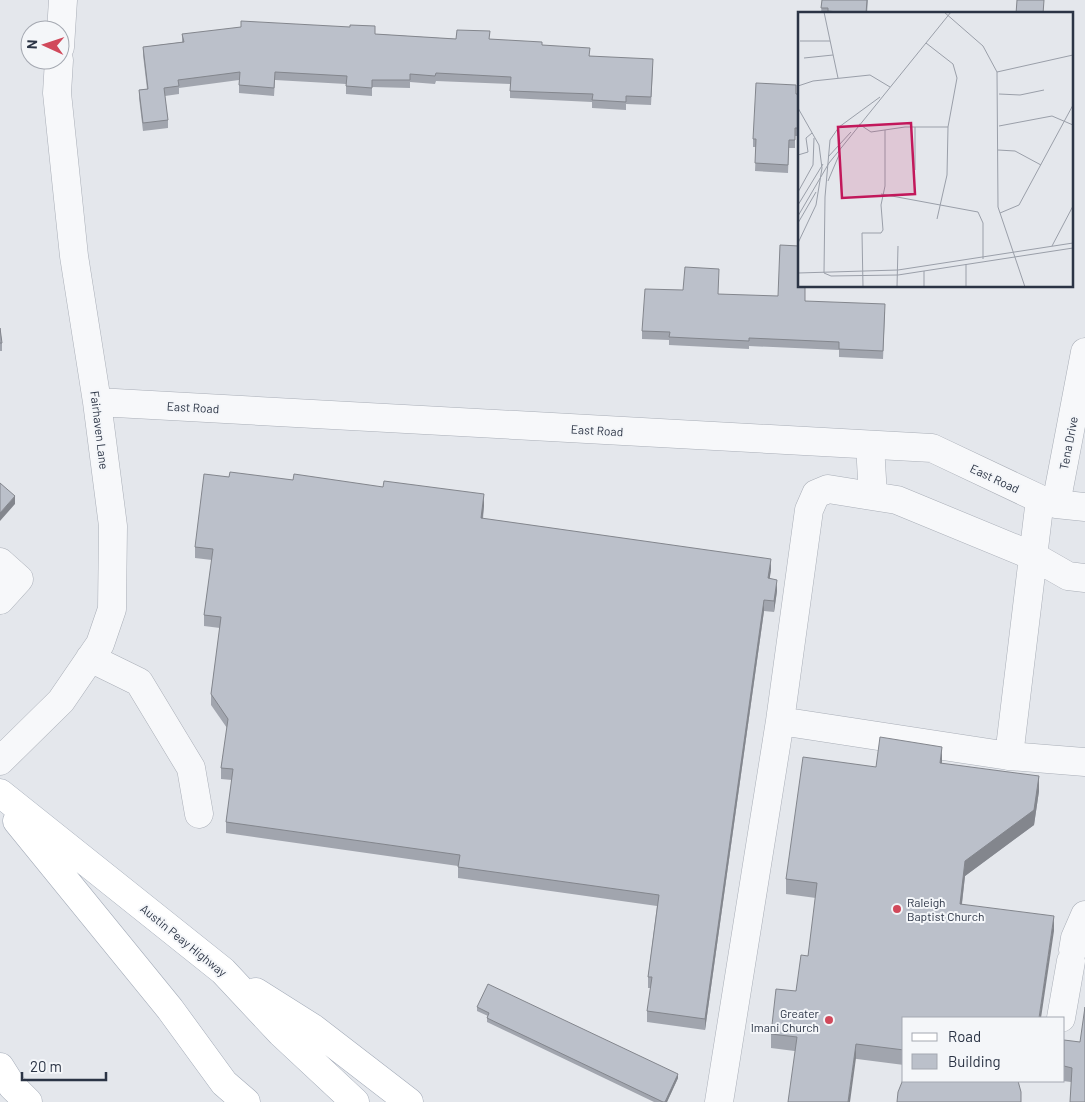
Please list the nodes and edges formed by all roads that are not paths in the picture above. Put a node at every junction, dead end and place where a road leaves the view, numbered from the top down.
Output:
1 (63, 0) edge
2 (62, 20) edge
3 (59, 70) edge
4 (1085, 352) edge
5 (97, 402) junction
6 (870, 445) junction
7 (873, 496) junction
8 (1048, 502) junction
9 (1085, 507) edge
10 (1033, 556) junction
11 (0, 562) edge
12 (1085, 578) edge
13 (0, 600) edge
14 (90, 658) junction
15 (780, 721) junction
16 (1009, 756) junction
17 (0, 761) edge
18 (1085, 762) edge
19 (0, 793) edge
20 (0, 801) edge
21 (199, 814) dead end
22 (1085, 915) edge
23 (224, 971) junction
24 (1061, 1017) edge
25 (0, 1067) edge
26 (28, 1102) edge
27 (246, 1102) edge
28 (355, 1102) edge
29 (409, 1102) edge
30 (719, 1102) edge

1 - 2 street
3 - 5 street, Fairhaven Lane
4 - 8 street, Tena Drive
5 - 6 street, East Road
5 - 14 street, Fairhaven Lane
6 - 7 street
6 - 8 street, East Road
7 - 10 street
7 - 15 street
8 - 9 street, East Road
8 - 10 street, Tena Drive
10 - 12 street
10 - 16 street, Tena Drive
11 - 13 street
14 - 17 street, Fairhaven Lane
14 - 21 street
15 - 16 street
15 - 30 street
16 - 18 street
19 - 23 main road, Austin Peay Highway
20 - 27 main road
22 - 24 street
23 - 28 main road, Austin Peay Highway
23 - 29 main road
25 - 26 main road

